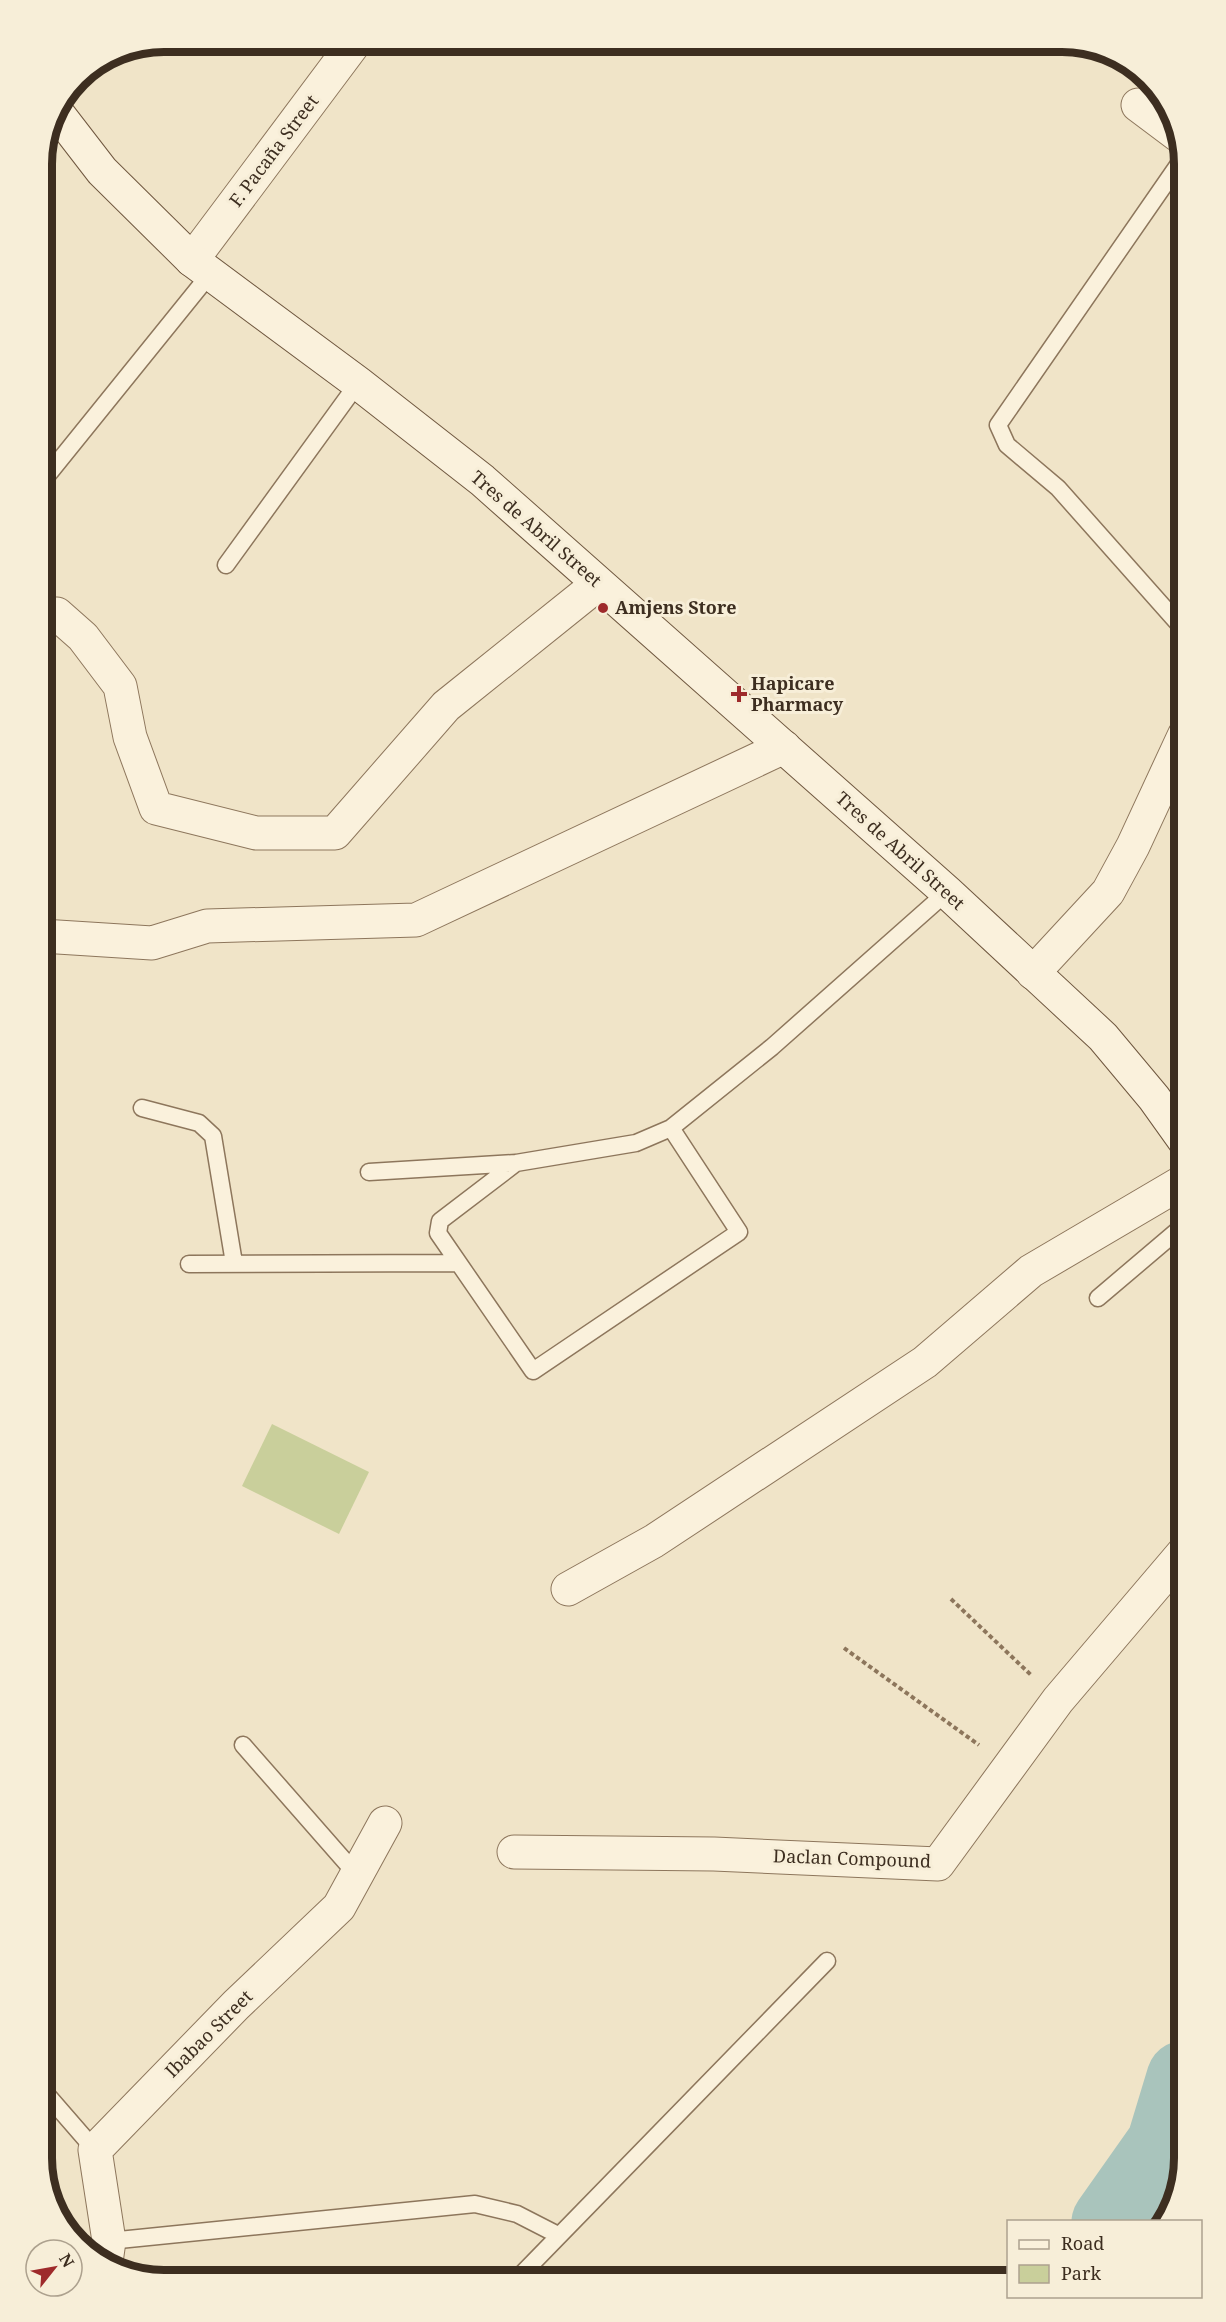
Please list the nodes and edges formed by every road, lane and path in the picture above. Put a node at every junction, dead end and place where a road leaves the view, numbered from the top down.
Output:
1 (347, 53) edge
2 (1138, 105) dead end
3 (62, 119) edge
4 (1167, 127) edge
5 (1174, 172) edge
6 (201, 267) junction
7 (358, 383) junction
8 (53, 467) edge
9 (226, 565) dead end
10 (598, 584) junction
11 (57, 614) dead end
12 (1174, 619) edge
13 (784, 747) junction
14 (1174, 758) edge
15 (947, 892) junction
16 (53, 937) edge
17 (1033, 973) junction
18 (142, 1108) dead end
19 (1174, 1126) edge
20 (671, 1128) junction
21 (516, 1163) junction
22 (369, 1172) dead end
23 (1174, 1187) edge
24 (1174, 1233) edge
25 (234, 1263) junction
26 (458, 1263) junction
27 (189, 1264) dead end
28 (1098, 1298) dead end
29 (1174, 1564) edge
30 (568, 1589) dead end
31 (951, 1599) dead end
32 (844, 1648) dead end
33 (1058, 1700) junction
34 (243, 1745) dead end
35 (1009, 1766) junction
36 (385, 1823) dead end
37 (514, 1852) dead end
38 (357, 1875) junction
39 (827, 1961) dead end
40 (52, 2101) edge
41 (95, 2150) junction
42 (558, 2235) junction
43 (107, 2252) edge
44 (526, 2269) edge

1 - 6 street, F. Pacaña Street
2 - 4 street
3 - 6 street, Tres de Abril Street
5 - 12 lane
6 - 7 street, Tres de Abril Street
6 - 8 lane
7 - 9 lane
7 - 10 street, Tres de Abril Street
10 - 11 street
10 - 13 street, Tres de Abril Street
13 - 15 street, Tres de Abril Street
13 - 16 street
14 - 17 street
15 - 17 street, Tres de Abril Street
15 - 20 lane
17 - 19 street, Tres de Abril Street
18 - 25 lane
20 - 21 lane
20 - 26 lane
21 - 22 lane
21 - 26 lane
23 - 30 street
24 - 28 lane
25 - 26 lane
25 - 27 lane
29 - 33 street, Daclan Compound
31 - 33 path
32 - 35 path
33 - 35 street, Daclan Compound
34 - 38 lane
35 - 37 street, Daclan Compound
36 - 38 street, Ibabao Street
38 - 41 street, Ibabao Street
39 - 42 lane
40 - 41 lane
41 - 43 street
42 - 43 lane
42 - 44 lane

